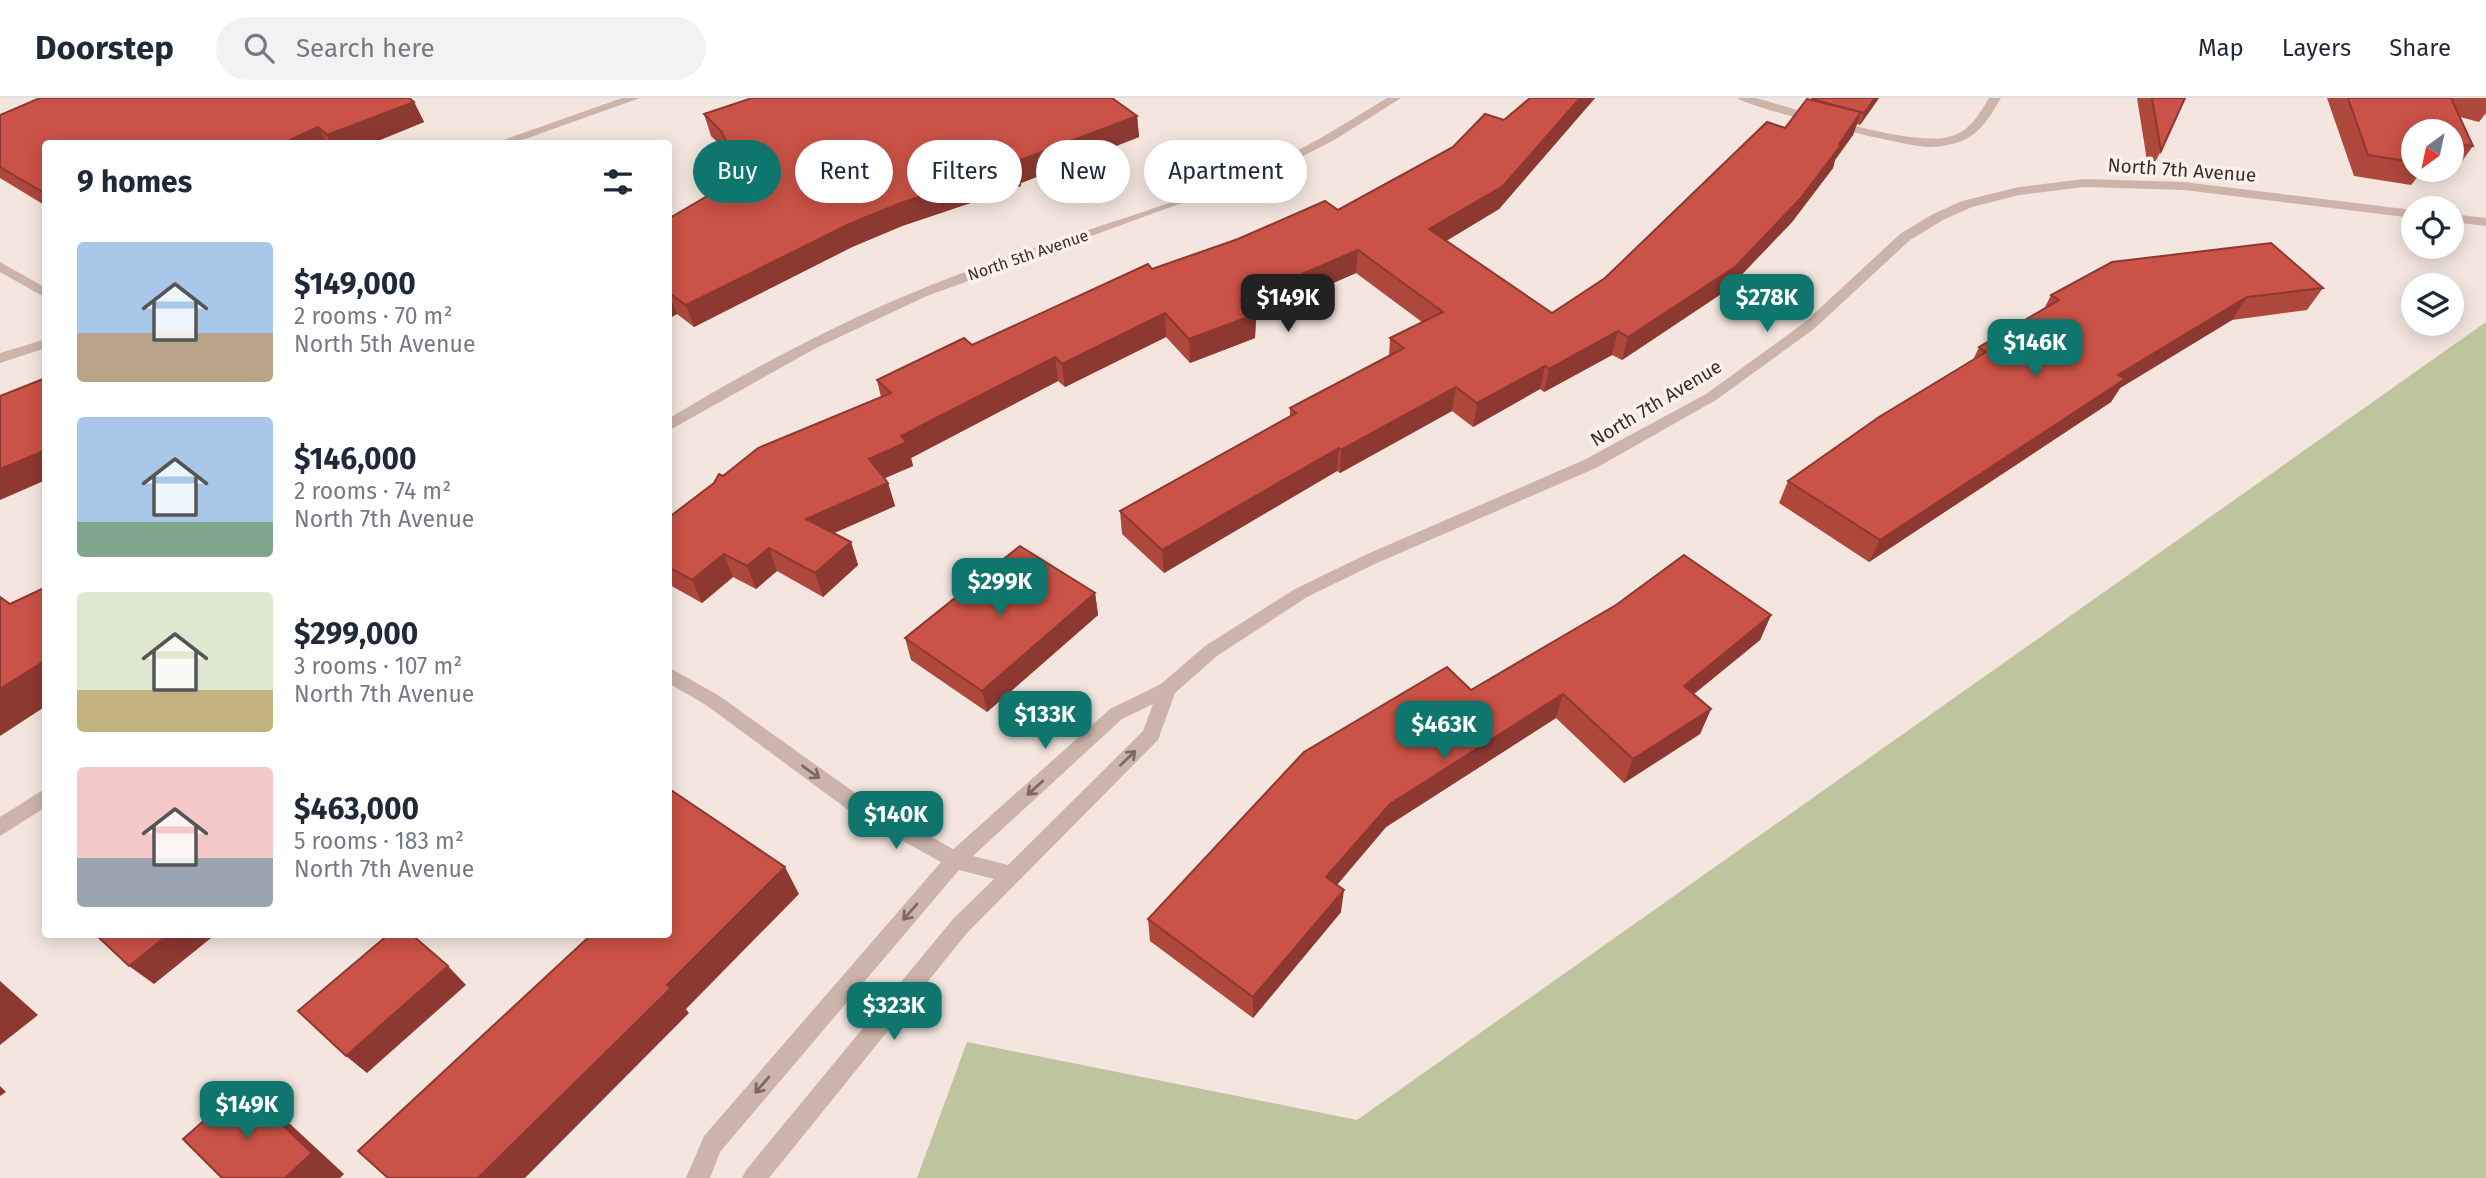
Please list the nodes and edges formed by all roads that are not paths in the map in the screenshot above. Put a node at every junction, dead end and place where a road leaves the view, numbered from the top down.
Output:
1 (634, 98) edge
2 (1395, 98) edge
3 (1743, 98) edge
4 (1995, 98) edge
5 (510, 140) edge
6 (2401, 213) edge
7 (2464, 219) edge
8 (2486, 222) edge
9 (0, 266) edge
10 (42, 292) edge
11 (42, 344) edge
12 (0, 358) edge
13 (672, 424) edge
14 (672, 676) edge
15 (1167, 689) junction
16 (42, 799) edge
17 (0, 828) edge
18 (955, 860) junction
19 (1009, 874) junction
20 (698, 1178) edge
21 (754, 1178) edge

1 - 5 street
2 - 13 street, North 5th Avenue
3 - 4 street
6 - 15 street, North 7th Avenue
7 - 8 street
9 - 10 street
11 - 12 street
14 -> 18 street
15 -> 18 street, North 7th Avenue
19 -> 15 street
16 - 17 street
18 - 19 street
18 -> 20 street, North 7th Avenue
19 - 21 street

